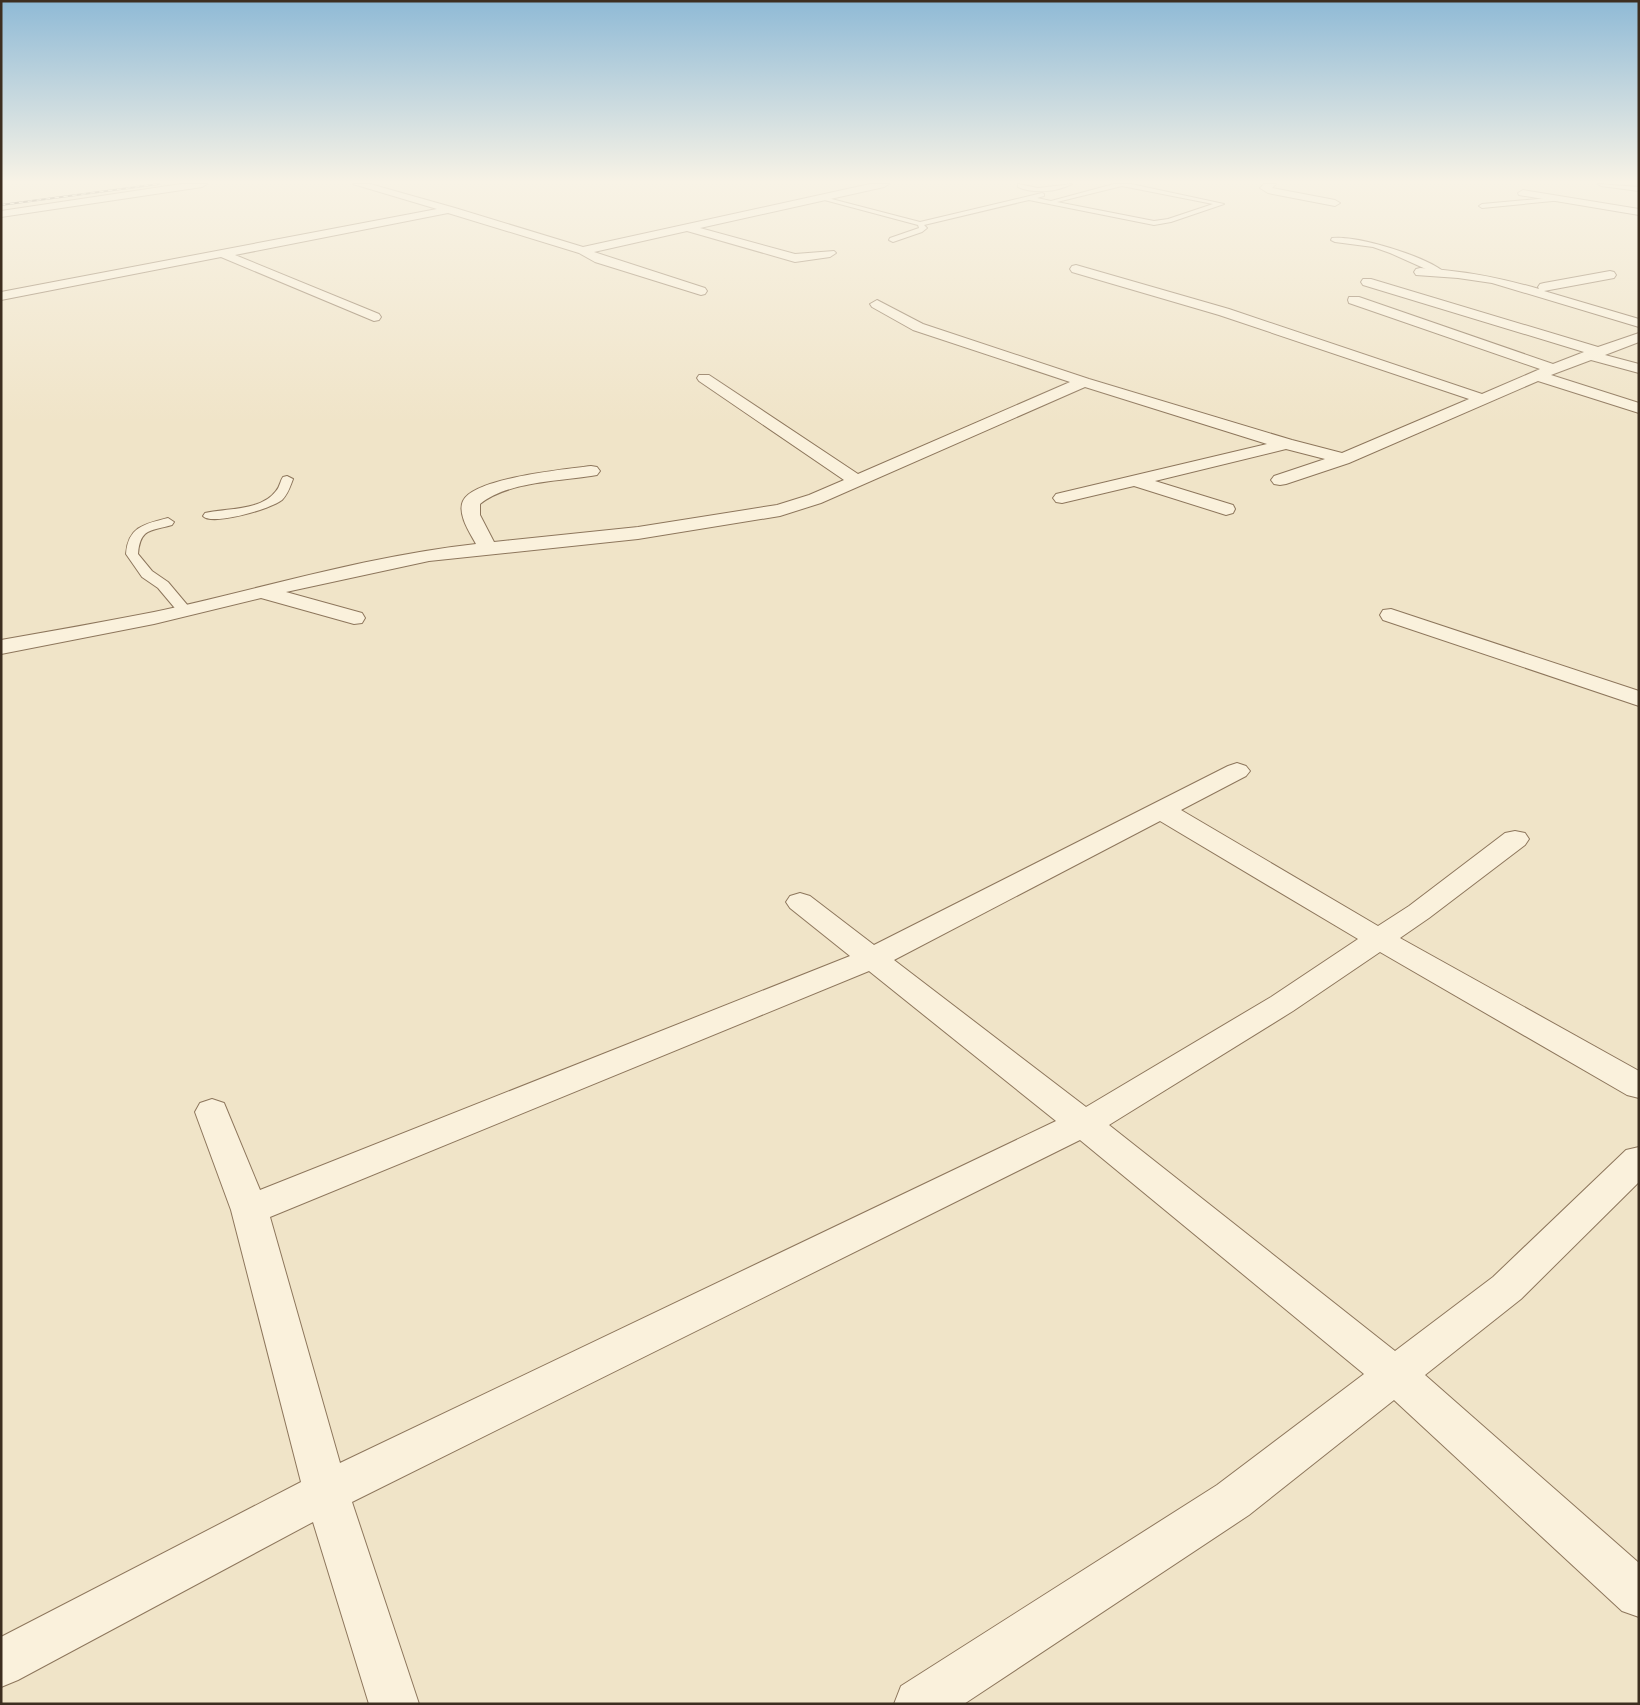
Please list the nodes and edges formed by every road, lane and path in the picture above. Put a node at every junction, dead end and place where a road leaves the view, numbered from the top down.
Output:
1 (172, 264) edge
2 (246, 264) edge
3 (614, 264) edge
4 (1421, 264) edge
5 (1076, 269) dead end
6 (1420, 272) dead end
7 (1440, 272) junction
8 (1513, 273) dead end
9 (1610, 274) dead end
10 (1367, 282) dead end
11 (1538, 290) junction
12 (702, 291) dead end
13 (1, 296) edge
14 (1354, 300) dead end
15 (876, 304) dead end
16 (374, 317) dead end
17 (1639, 323) edge
18 (1639, 338) edge
19 (1595, 354) junction
20 (1553, 369) junction
21 (1639, 369) edge
22 (1537, 376) junction
23 (704, 378) dead end
24 (1084, 382) junction
25 (1483, 399) junction
26 (1639, 408) edge
27 (1286, 444) junction
28 (1344, 459) junction
29 (590, 471) dead end
30 (287, 479) dead end
31 (1280, 480) dead end
32 (857, 481) junction
33 (1136, 481) junction
34 (1062, 498) dead end
35 (1226, 509) dead end
36 (209, 516) dead end
37 (168, 522) dead end
38 (487, 548) junction
39 (264, 592) junction
40 (184, 610) junction
41 (1391, 615) dead end
42 (354, 618) dead end
43 (1, 647) edge
44 (1639, 699) edge
45 (1237, 771) dead end
46 (1161, 810) junction
47 (1515, 839) dead end
48 (800, 902) dead end
49 (1379, 939) junction
50 (873, 958) junction
51 (1639, 1086) edge
52 (212, 1112) dead end
53 (1083, 1123) junction
54 (1639, 1160) edge
55 (249, 1210) junction
56 (1395, 1375) junction
57 (326, 1492) junction
58 (1639, 1594) edge
59 (1, 1663) edge
60 (394, 1704) edge
61 (919, 1704) edge

1 - 13 street
2 - 16 street
3 - 12 street
4 - 7 lane
5 - 25 street
6 - 7 street
7 - 11 street
8 - 11 street
9 - 11 street
10 - 19 street
11 - 17 street
14 - 20 street
15 - 24 street
18 - 19 street
19 - 20 street
19 - 21 street
20 - 22 street
22 - 25 street
22 - 26 street
23 - 32 street
24 - 27 street
24 - 32 street
25 - 28 street
27 - 28 street
27 - 33 street
28 - 31 street
29 - 38 street
30 - 36 lane
32 - 38 street
33 - 34 street
33 - 35 street
37 - 40 lane
38 - 39 street
39 - 40 street
39 - 42 street
40 - 43 street
41 - 44 street
45 - 46 street
46 - 49 street
46 - 50 street
47 - 49 street
48 - 50 street
49 - 51 street
49 - 53 street
50 - 53 street
50 - 55 street
52 - 55 street
53 - 56 street
53 - 57 street
54 - 56 street
55 - 57 street
56 - 58 street
56 - 61 street
57 - 59 street
57 - 60 street

